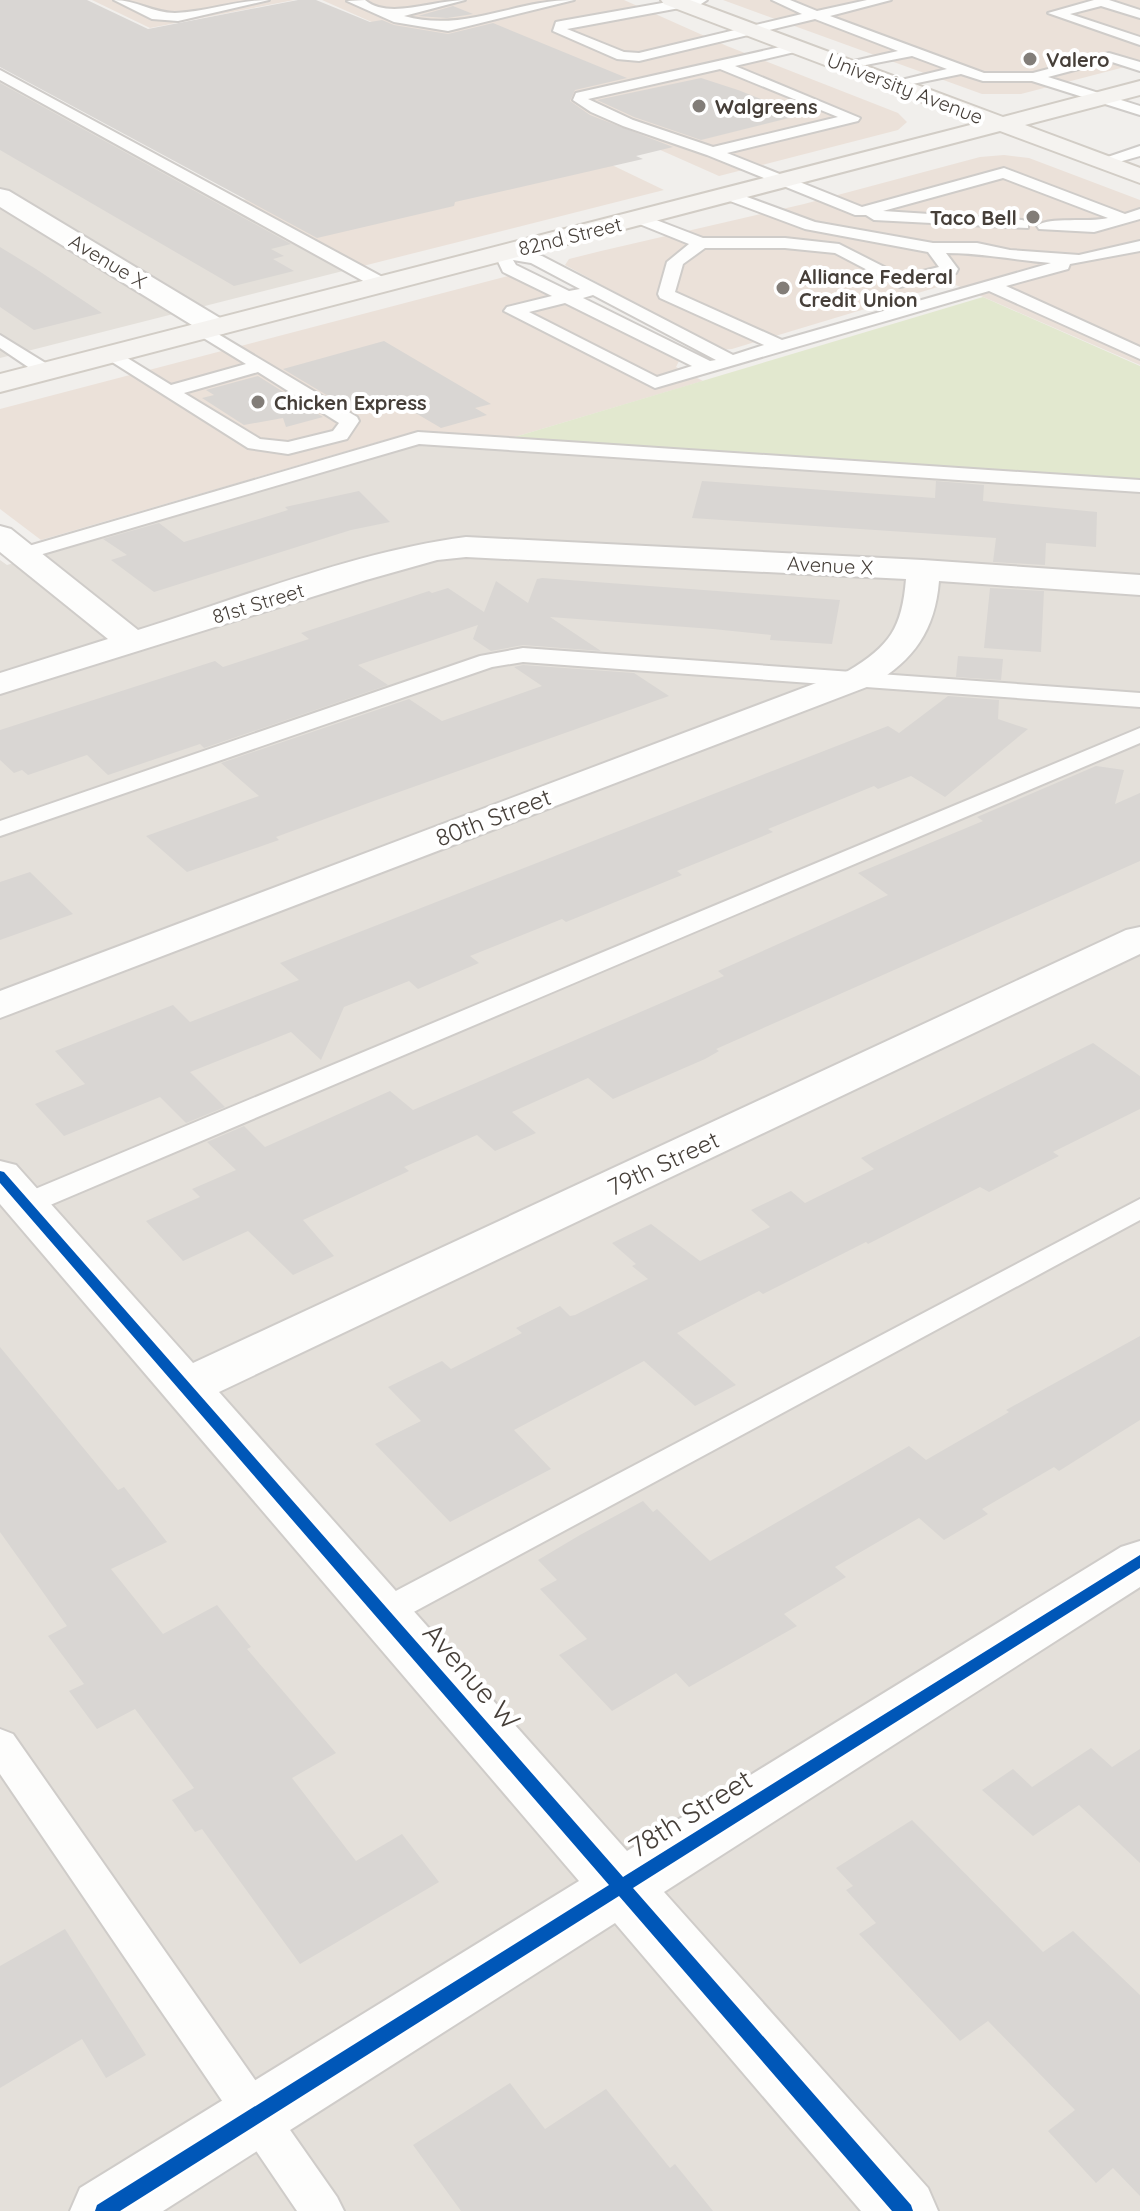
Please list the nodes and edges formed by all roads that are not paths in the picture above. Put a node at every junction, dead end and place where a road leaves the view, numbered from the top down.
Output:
1 (120, 0) edge
2 (263, 0) edge
3 (359, 0) edge
4 (459, 0) edge
5 (778, 0) edge
6 (885, 0) edge
7 (568, 1) edge
8 (684, 1) edge
9 (818, 14) junction
10 (1140, 14) edge
11 (386, 15) junction
12 (749, 29) junction
13 (1140, 41) edge
14 (798, 47) junction
15 (913, 52) junction
16 (721, 65) junction
17 (850, 66) junction
18 (1140, 67) edge
19 (962, 70) junction
20 (0, 74) edge
21 (666, 77) junction
22 (1033, 77) junction
23 (898, 85) junction
24 (1140, 88) edge
25 (638, 90) dead end
26 (581, 96) junction
27 (614, 96) dead end
28 (1099, 99) junction
29 (1140, 111) edge
30 (1001, 124) junction
31 (1140, 151) edge
32 (712, 152) junction
33 (1101, 162) junction
34 (1140, 176) edge
35 (781, 181) junction
36 (728, 195) junction
37 (0, 196) edge
38 (861, 212) junction
39 (1132, 216) edge
40 (638, 218) junction
41 (1022, 225) dead end
42 (1045, 226) dead end
43 (701, 243) junction
44 (1140, 246) edge
45 (933, 248) junction
46 (502, 253) junction
47 (1079, 260) junction
48 (950, 269) junction
49 (382, 284) junction
50 (990, 285) junction
51 (594, 290) junction
52 (569, 297) junction
53 (209, 329) junction
54 (0, 340) edge
55 (780, 346) junction
56 (1140, 354) edge
57 (110, 355) junction
58 (730, 360) junction
59 (260, 366) junction
60 (707, 367) junction
61 (46, 371) junction
62 (0, 383) edge
63 (169, 391) junction
64 (1140, 486) edge
65 (11, 545) edge
66 (520, 550) joint
67 (923, 570) junction
68 (1140, 585) edge
69 (133, 642) junction
70 (860, 678) junction
71 (0, 684) edge
72 (1140, 700) edge
73 (1140, 735) edge
74 (0, 829) edge
75 (1140, 939) edge
76 (0, 1005) edge
77 (13, 1189) edge
78 (1140, 1208) edge
79 (186, 1387) junction
80 (1140, 1561) edge
81 (385, 1612) junction
82 (0, 1744) edge
83 (621, 1885) junction
84 (256, 2114) junction
85 (104, 2211) edge
86 (322, 2211) edge
87 (904, 2211) edge

1 - 2 lane
3 - 11 lane
4 - 11 lane
5 - 9 lane
6 - 9 lane
7 - 11 lane
8 - 12 main road, University Avenue
8 - 12 lane
9 - 12 lane
9 - 15 lane
10 - 13 lane
12 - 14 main road, University Avenue
14 - 16 lane
14 - 17 main road, University Avenue
15 - 17 lane
15 - 19 lane
16 - 21 lane
16 - 32 lane
17 - 23 main road, University Avenue
18 - 22 lane
19 - 22 lane
19 - 23 lane
20 - 49 lane
21 - 25 lane
21 - 26 lane
22 - 28 lane
23 - 30 main road, University Avenue
24 - 28 main road, 82nd Street
26 - 27 lane
26 - 32 lane
28 - 29 lane
28 - 30 main road, 82nd Street
30 - 33 main road, University Avenue
30 - 35 main road, 82nd Street
31 - 33 lane
32 - 35 lane
33 - 34 main road, University Avenue
35 - 36 main road, 82nd Street
35 - 38 lane
36 - 40 main road, 82nd Street
36 - 45 lane
37 - 53 street, Avenue X
38 - 39 lane
38 - 41 lane
39 - 42 lane
40 - 43 lane
40 - 46 main road, 82nd Street
43 - 48 lane
43 - 55 lane
44 - 47 lane
45 - 47 lane
45 - 48 lane
46 - 49 main road, 82nd Street
46 - 51 lane
46 - 52 lane
47 - 50 lane
48 - 50 lane
49 - 53 main road, 82nd Street
50 - 55 lane
50 - 56 lane
51 - 52 lane
51 - 58 lane
52 - 60 lane
52 - 60 lane
53 - 57 main road, 82nd Street
53 - 59 lane
54 - 61 lane
55 - 58 lane
57 - 61 main road, 82nd Street
57 - 63 lane
58 - 60 lane
59 - 63 lane
59 - 63 lane
61 - 62 main road, 82nd Street
64 - 65 lane
65 - 69 street
66 - 67 street, Avenue X
66 - 69 street, 81st Street
67 - 68 street, Avenue X
67 - 70 street, 80th Street
69 - 71 street, 81st Street
70 - 72 lane
70 - 74 lane
70 - 76 street, 80th Street
73 - 77 lane
75 - 79 street, 79th Street
77 - 79 street, Avenue W
78 - 81 lane
79 - 81 street, Avenue W
80 - 83 street, 78th Street
81 - 83 street, Avenue W
82 - 84 lane
83 - 84 street, 78th Street
83 - 87 street, Avenue W
84 - 85 street, 78th Street
84 - 86 lane

